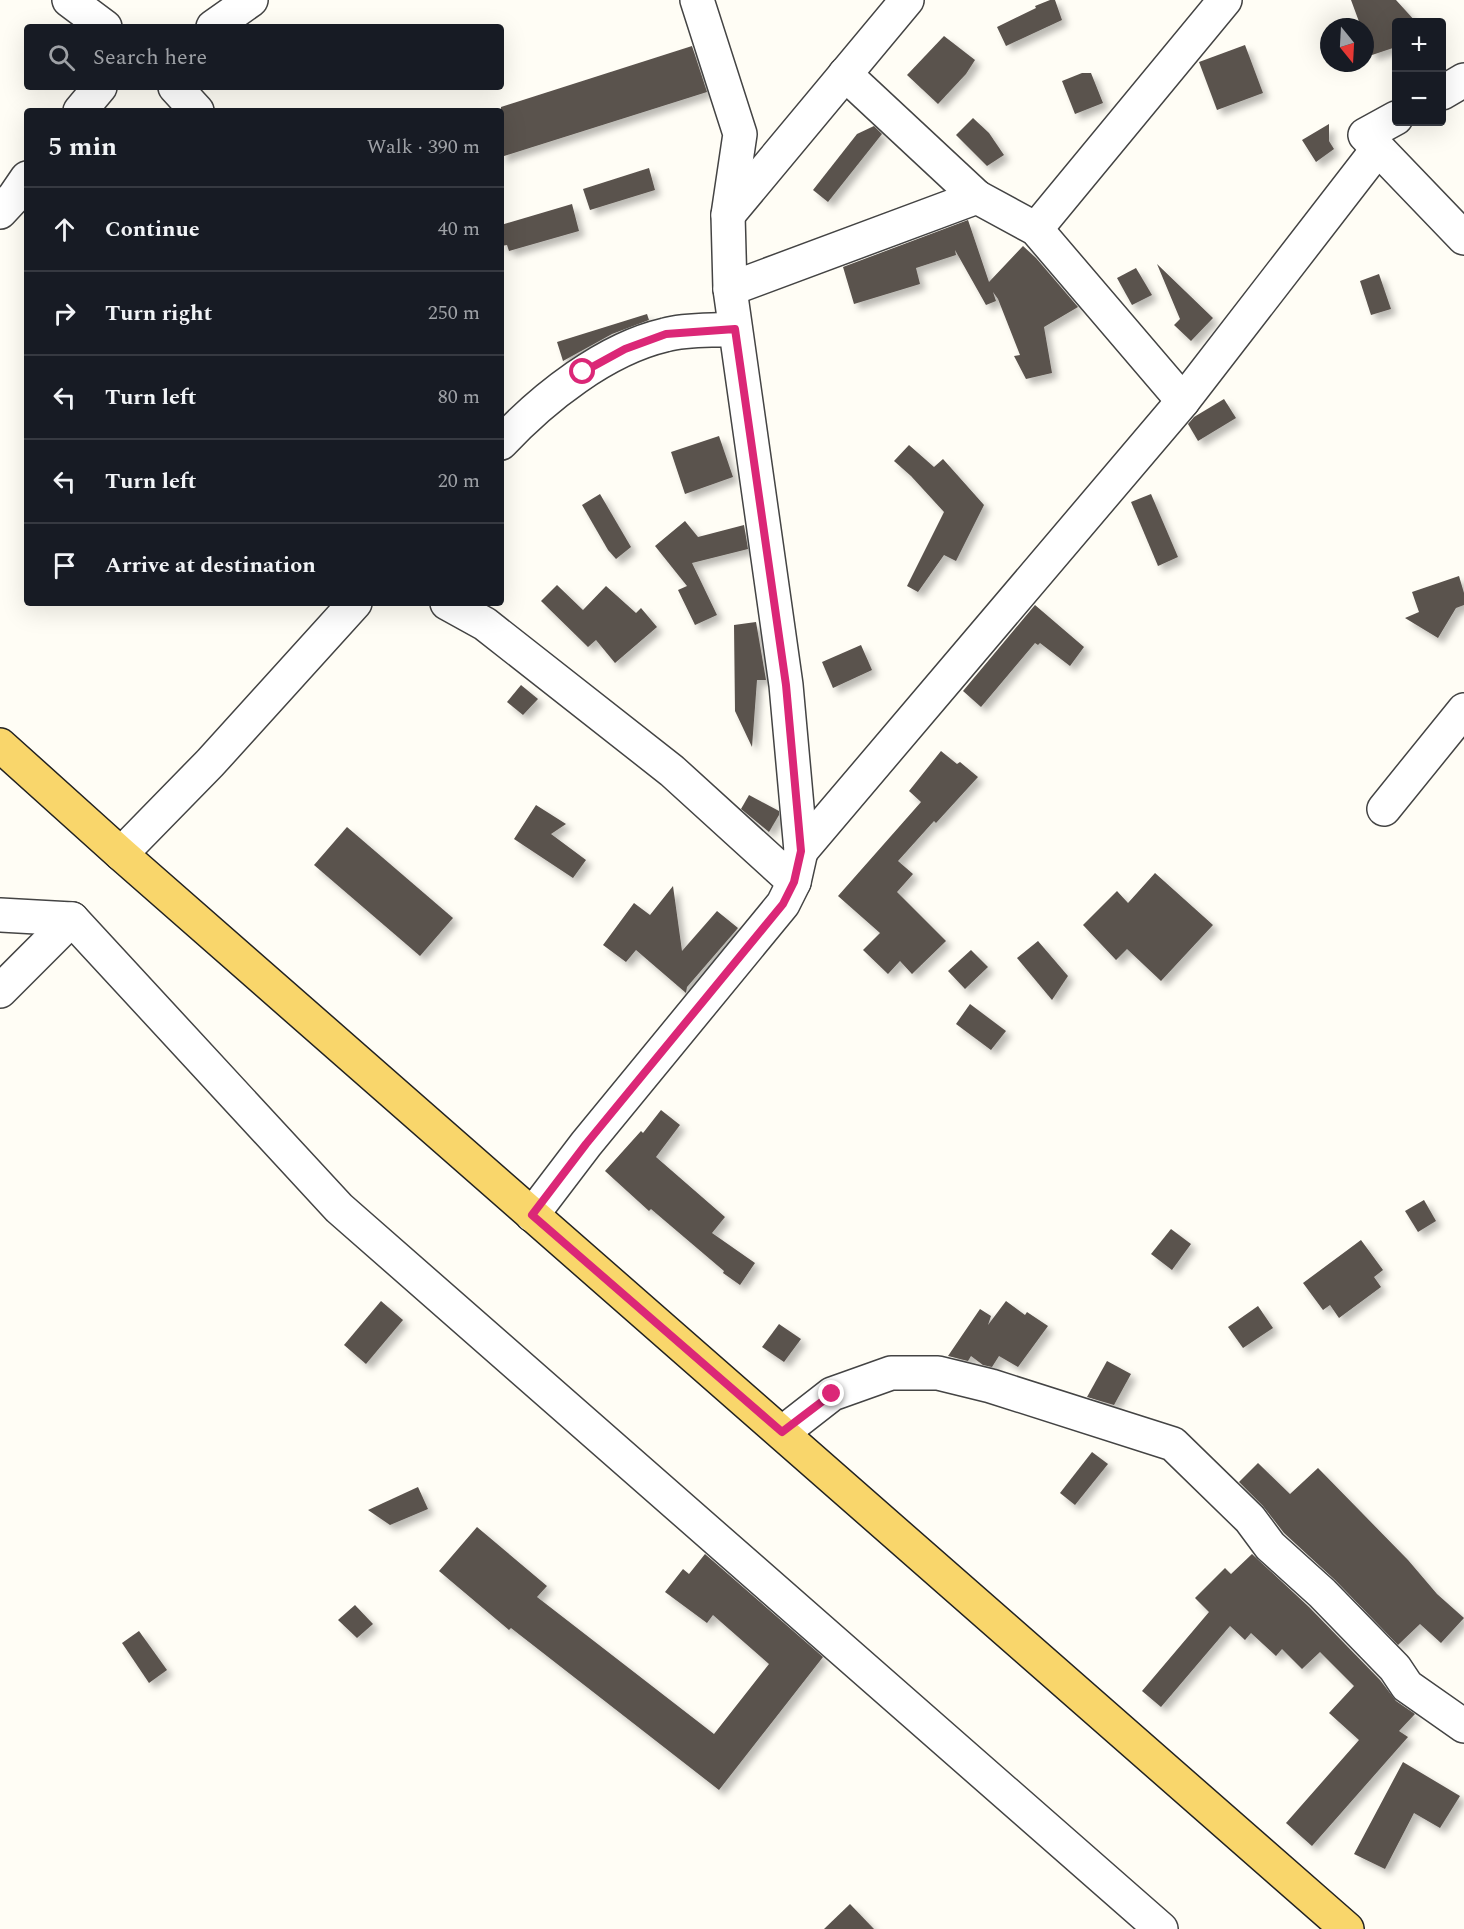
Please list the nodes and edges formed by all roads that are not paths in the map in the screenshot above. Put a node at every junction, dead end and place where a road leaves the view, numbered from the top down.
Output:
1 (69, 0) edge
2 (250, 0) edge
3 (697, 0) edge
4 (906, 0) edge
5 (1225, 0) edge
6 (101, 24) edge
7 (217, 24) edge
8 (845, 74) junction
9 (1464, 80) edge
10 (98, 90) edge
11 (178, 90) edge
12 (1446, 91) edge
13 (82, 108) edge
14 (194, 108) edge
15 (1392, 120) edge
16 (1377, 150) junction
17 (24, 182) edge
18 (977, 197) junction
19 (0, 212) edge
20 (728, 215) junction
21 (1036, 230) junction
22 (1464, 238) edge
23 (730, 289) junction
24 (735, 329) junction
25 (1183, 401) junction
26 (507, 425) edge
27 (352, 606) edge
28 (452, 606) edge
29 (1464, 710) edge
30 (0, 745) edge
31 (1384, 809) dead end
32 (121, 854) junction
33 (798, 867) junction
34 (0, 915) edge
35 (72, 920) junction
36 (0, 991) edge
37 (532, 1215) junction
38 (782, 1432) junction
39 (1464, 1726) edge
40 (1161, 1929) edge
41 (1347, 1929) edge

1 - 6 street
2 - 7 street
3 - 20 street
4 - 8 street
5 - 21 street
8 - 18 street
8 - 20 street
9 - 12 street
10 - 13 street
11 - 14 street
15 - 16 street
16 - 22 street
16 - 25 street
17 - 19 street
18 - 21 street
18 - 23 street
20 - 23 street
21 - 25 street
23 - 24 street
24 - 26 street
24 - 33 street
25 - 33 street
27 - 32 street
28 - 33 street
29 - 31 street
30 - 32 main road
32 - 37 main road
33 - 37 street
34 - 35 street
35 - 36 street
35 - 40 street
37 - 38 main road
38 - 39 street
38 - 41 main road

